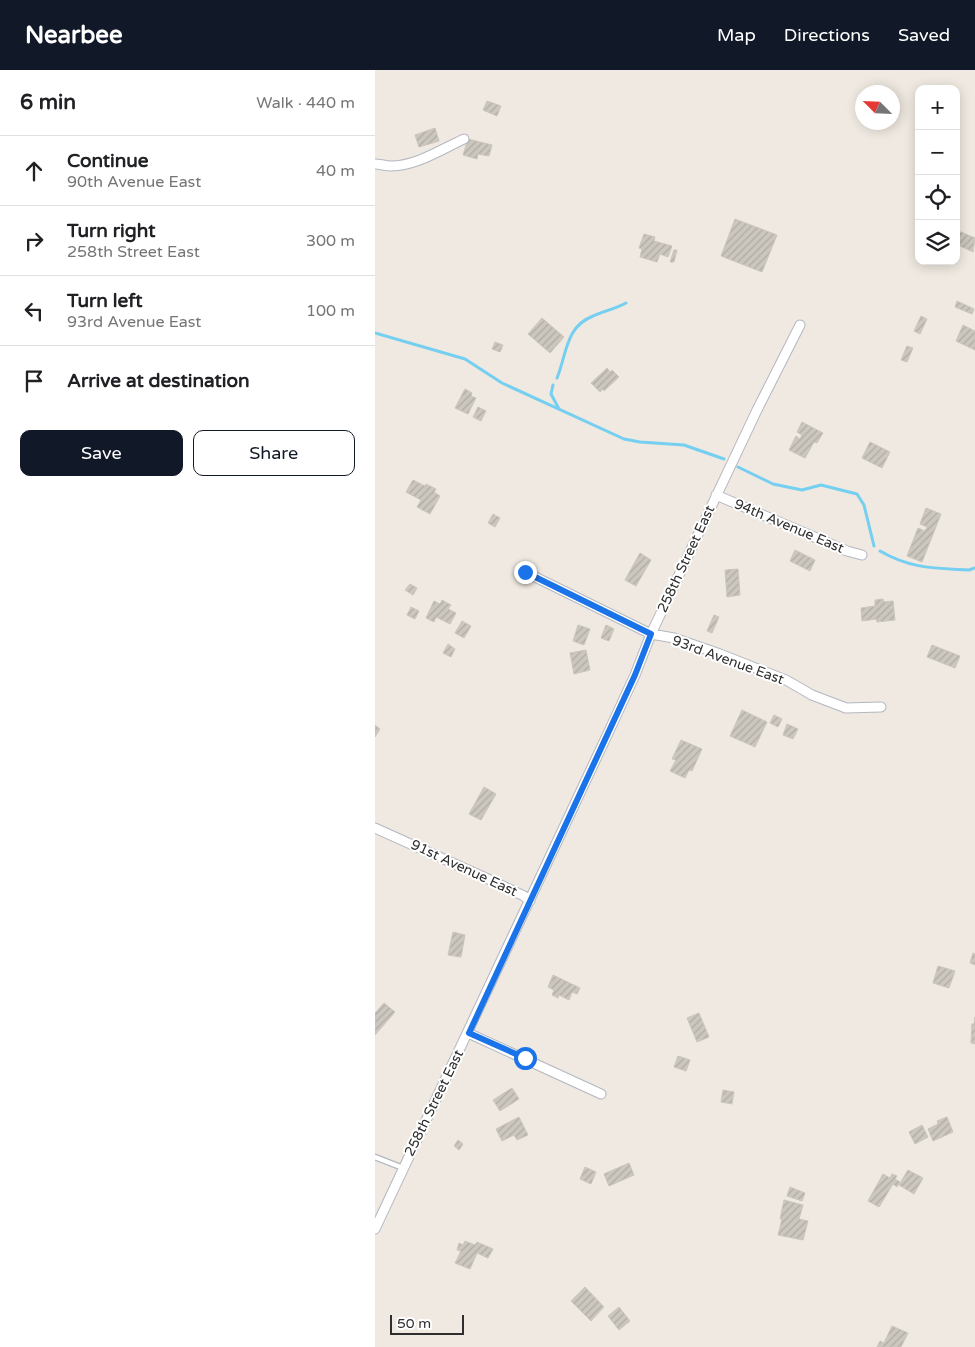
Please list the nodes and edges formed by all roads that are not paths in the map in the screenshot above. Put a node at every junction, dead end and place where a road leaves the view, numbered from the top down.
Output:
1 (464, 139) dead end
2 (375, 164) edge
3 (800, 325) dead end
4 (716, 495) junction
5 (863, 555) dead end
6 (525, 572) dead end
7 (651, 634) junction
8 (881, 707) dead end
9 (375, 828) edge
10 (530, 900) junction
11 (469, 1033) junction
12 (601, 1094) dead end
13 (375, 1157) edge
14 (403, 1168) junction
15 (375, 1229) edge

1 - 2 street
3 - 4 street, 258th Street East
4 - 5 street, 94th Avenue East
4 - 7 street, 258th Street East
6 - 7 street, 93rd Avenue East
7 - 8 street, 93rd Avenue East
7 - 10 street, 258th Street East
9 - 10 street, 91st Avenue East
10 - 11 street, 258th Street East
11 - 12 street
11 - 14 street, 258th Street East
13 - 14 lane
14 - 15 street, 258th Street East

